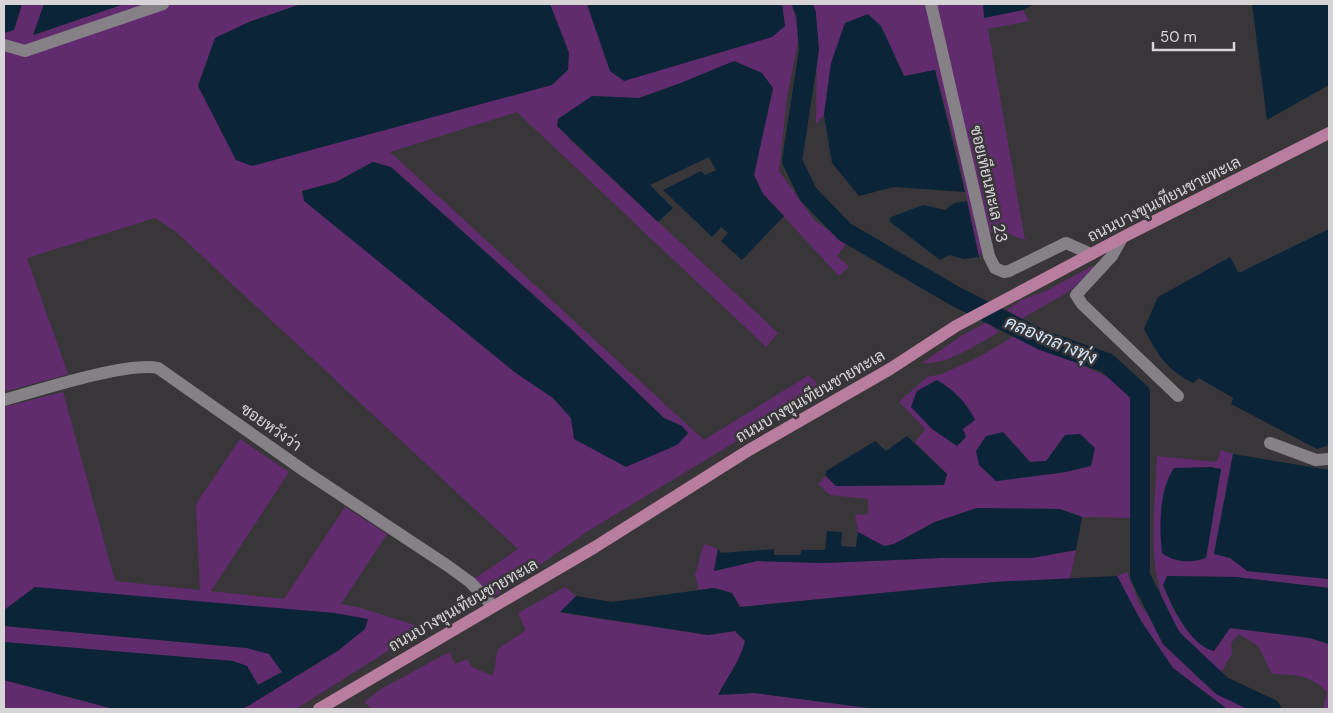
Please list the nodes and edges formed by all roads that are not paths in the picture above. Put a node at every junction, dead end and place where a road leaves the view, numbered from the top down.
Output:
1 (164, 4) edge
2 (930, 4) edge
3 (4, 44) edge
4 (1329, 133) edge
5 (1122, 238) junction
6 (1091, 254) junction
7 (1178, 396) dead end
8 (4, 400) edge
9 (1270, 443) dead end
10 (1329, 459) edge
11 (492, 606) junction
12 (319, 709) edge

1 - 3 street
2 - 6 street, ซอยเทียนทะเล 23
4 - 5 main road, ถนนบางขุนเทียนชายทะเล
5 - 6 main road, ถนนบางขุนเทียนชายทะเล
5 - 7 street
6 - 11 main road, ถนนบางขุนเทียนชายทะเล
8 - 11 street, ซอยหวังว่า
9 - 10 street
11 - 12 main road, ถนนบางขุนเทียนชายทะเล

